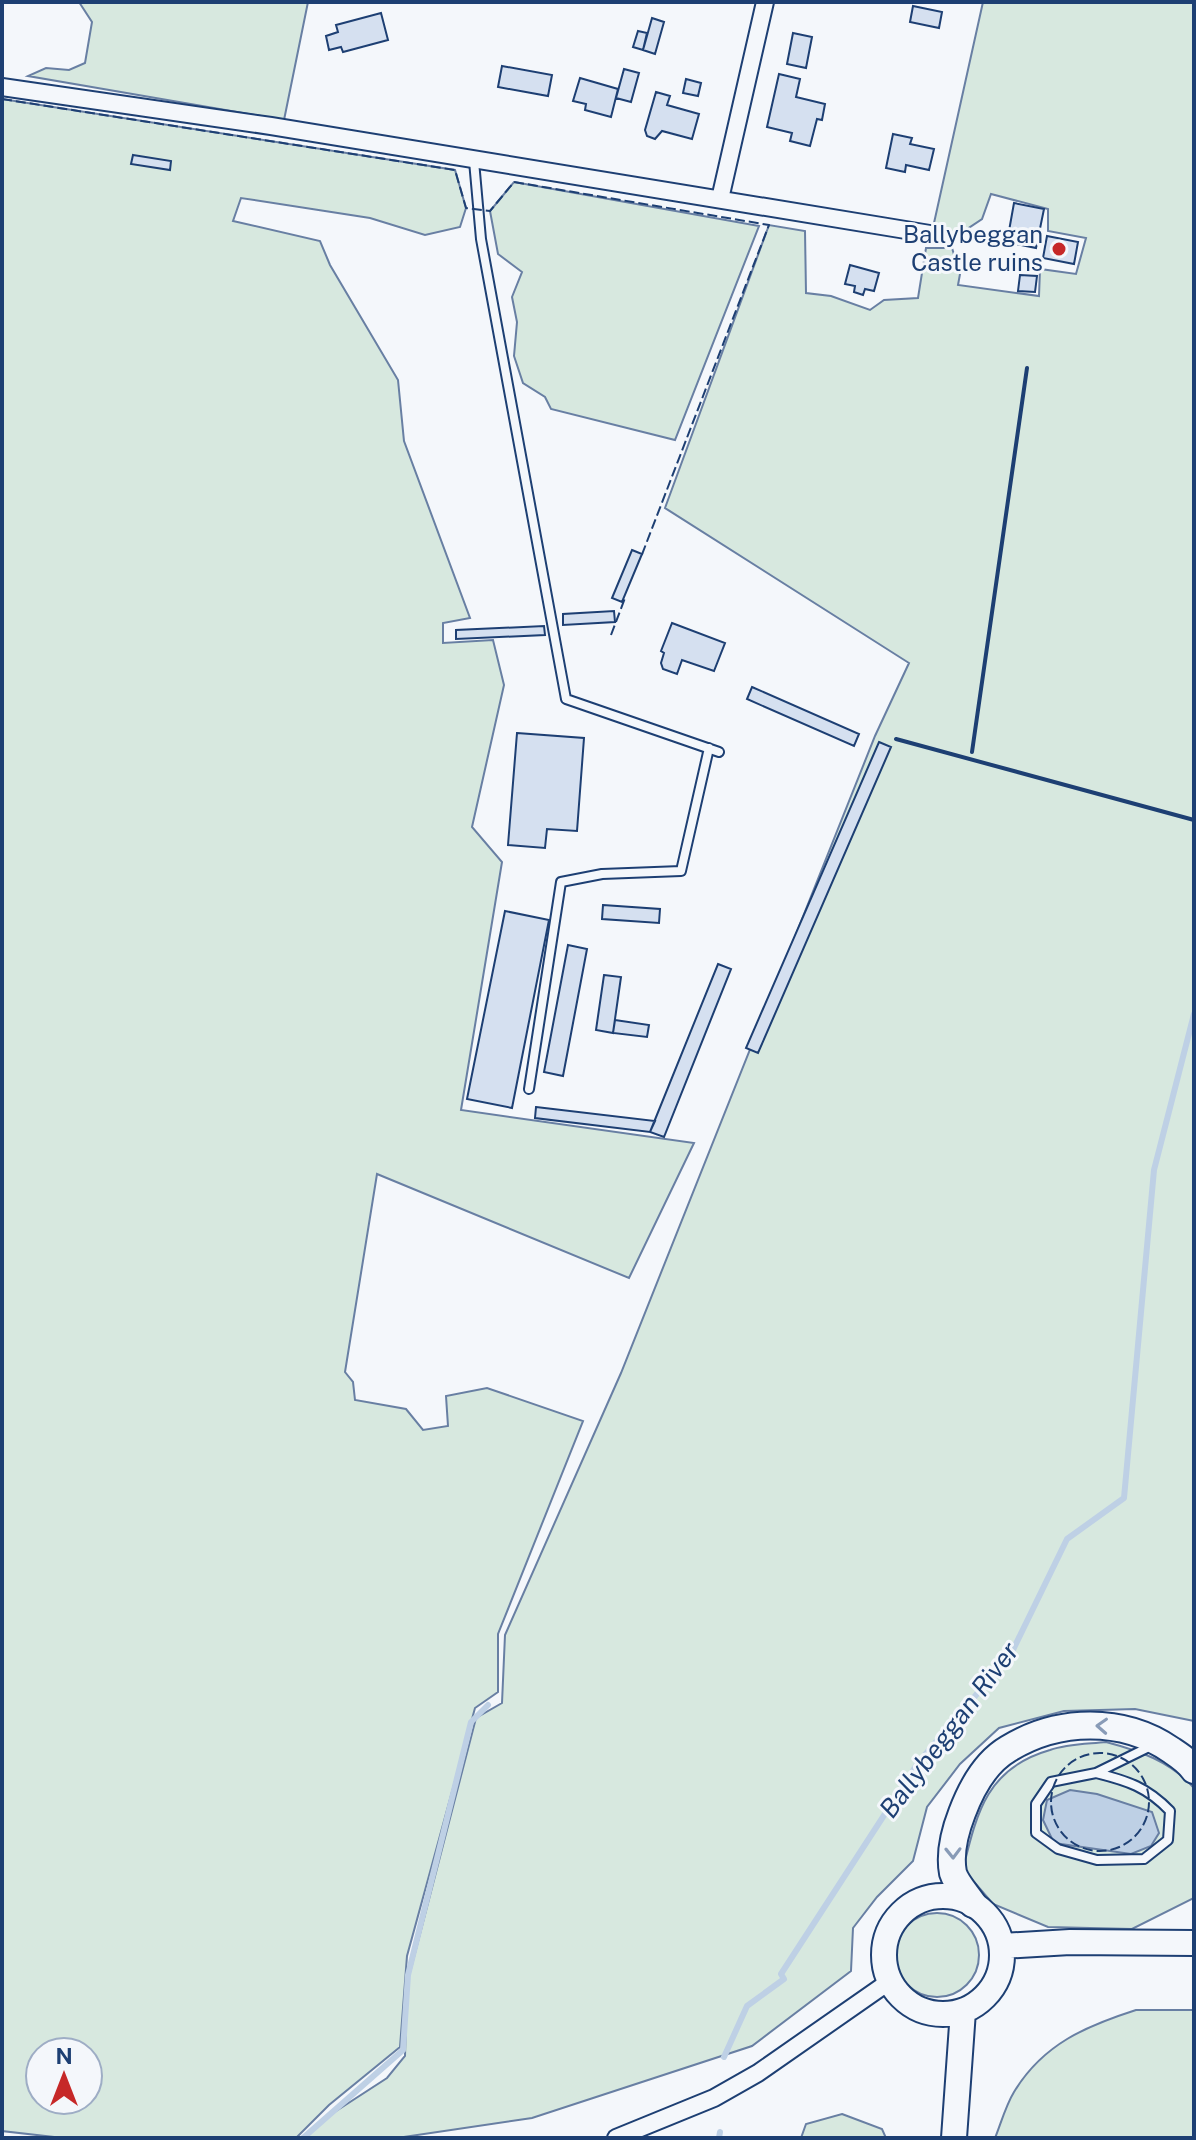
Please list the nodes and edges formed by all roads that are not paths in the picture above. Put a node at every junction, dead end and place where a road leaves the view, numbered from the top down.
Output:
1 (765, 2) edge
2 (2, 87) edge
3 (474, 161) junction
4 (720, 199) junction
5 (936, 235) dead end
6 (709, 748) junction
7 (719, 752) dead end
8 (529, 1089) dead end
9 (1158, 1741) junction
10 (1194, 1770) edge
11 (1096, 1773) junction
12 (973, 1904) junction
13 (1182, 1943) edge
14 (1002, 1946) junction
15 (890, 1981) junction
16 (963, 2011) junction
17 (616, 2138) edge
18 (954, 2138) edge

1 - 4 street
2 - 3 street
3 - 4 street
3 - 6 lane
4 - 5 street
6 - 7 lane
6 - 8 lane
9 - 10 main road
9 - 11 lane
9 -> 12 main road
11 - 11 lane
12 - 14 street
12 - 15 street
13 - 14 street
14 - 16 street
15 - 16 street
15 - 17 street
16 - 18 street

